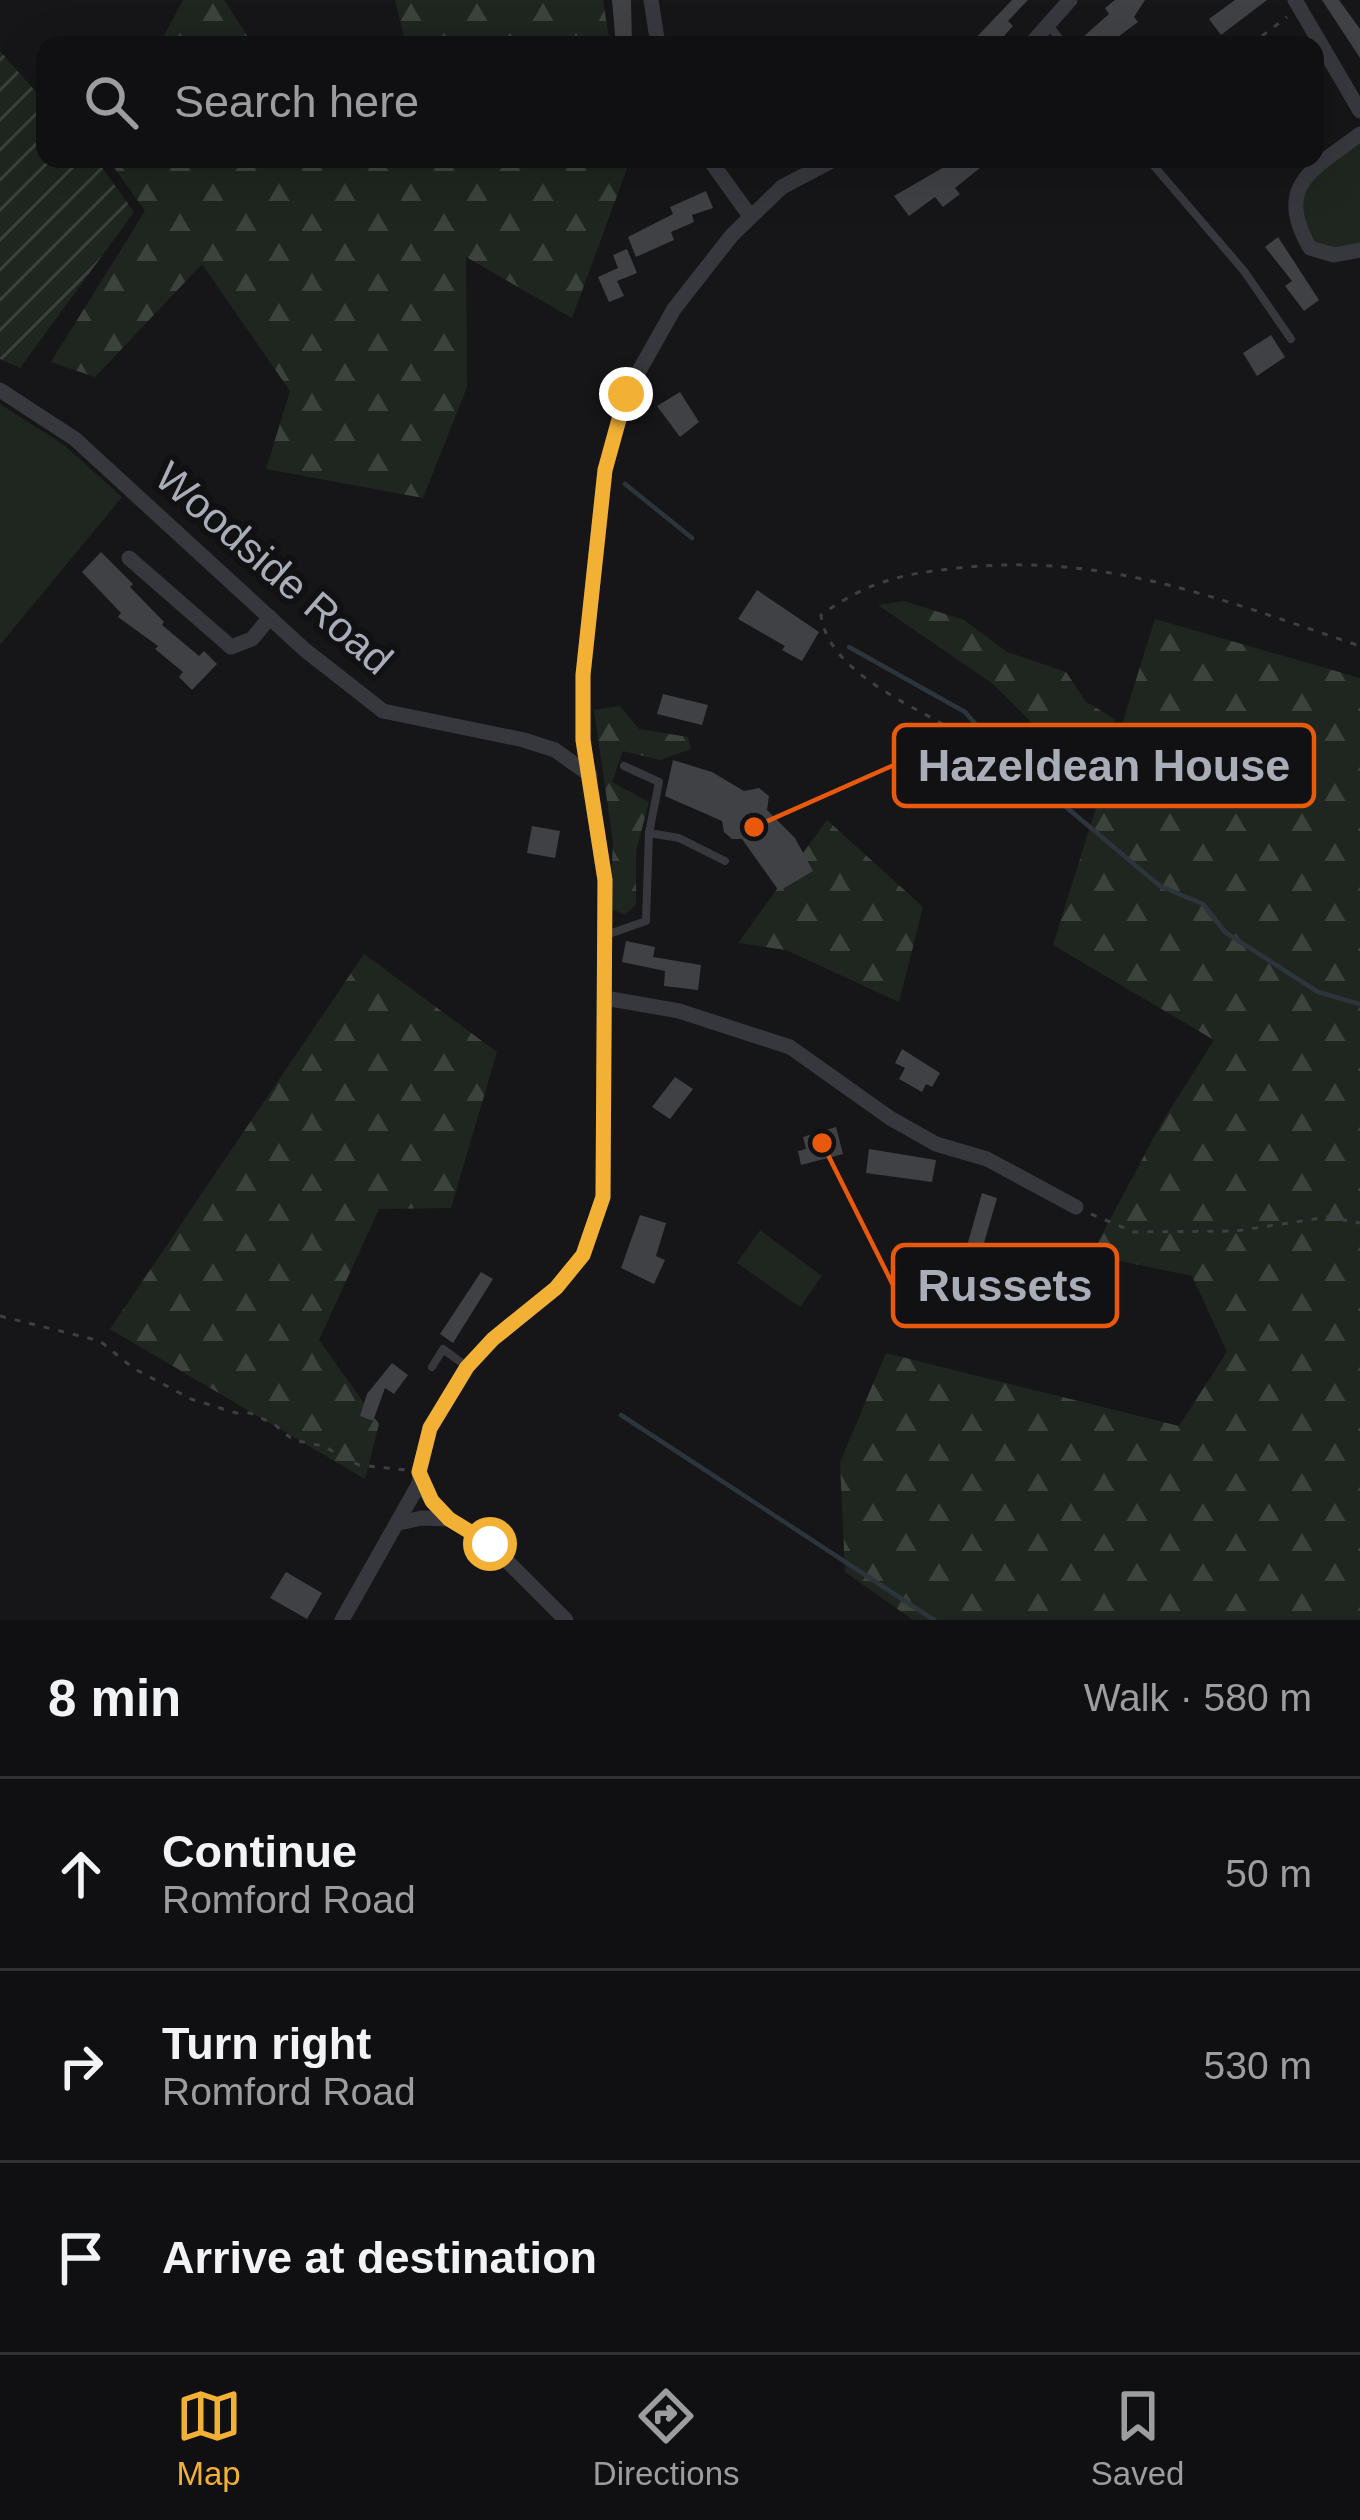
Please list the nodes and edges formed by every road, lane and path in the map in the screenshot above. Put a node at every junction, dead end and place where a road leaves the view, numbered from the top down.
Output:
1 (651, 0) edge
2 (1070, 0) edge
3 (1298, 3) edge
4 (1049, 25) junction
5 (657, 36) edge
6 (1039, 36) edge
7 (1057, 36) edge
8 (1260, 36) edge
9 (1317, 36) edge
10 (1324, 48) edge
11 (1360, 111) edge
12 (1360, 134) edge
13 (1324, 161) edge
14 (715, 168) edge
15 (819, 168) edge
16 (1156, 168) edge
17 (1315, 168) edge
18 (750, 216) junction
19 (1360, 250) edge
20 (1291, 339) dead end
21 (0, 390) edge
22 (129, 558) dead end
23 (270, 617) junction
24 (1360, 646) edge
25 (956, 732) dead end
26 (624, 766) dead end
27 (590, 775) junction
28 (650, 832) junction
29 (725, 861) dead end
30 (604, 936) junction
31 (605, 998) junction
32 (1076, 1207) joint
33 (1360, 1223) edge
34 (0, 1316) edge
35 (432, 1367) dead end
36 (467, 1367) junction
37 (420, 1477) junction
38 (449, 1519) junction
39 (399, 1523) junction
40 (342, 1620) edge
41 (566, 1620) edge

1 - 5 street
2 - 4 street
3 - 8 path
3 - 9 street
4 - 6 street
4 - 7 lane
10 - 11 street
12 - 13 street
14 - 18 street
15 - 18 street
16 - 20 lane
17 - 19 street
18 - 27 street
21 - 23 street, Woodside Road
22 - 23 street
23 - 27 street, Woodside Road
24 - 25 path
26 - 28 lane
27 - 30 street
28 - 29 lane
28 - 30 lane
30 - 31 street
31 - 32 street
31 - 36 street
32 - 33 path
34 - 37 path
35 - 36 lane
36 - 37 street
37 - 38 street
37 - 39 street
38 - 39 street
38 - 41 street
39 - 40 street

